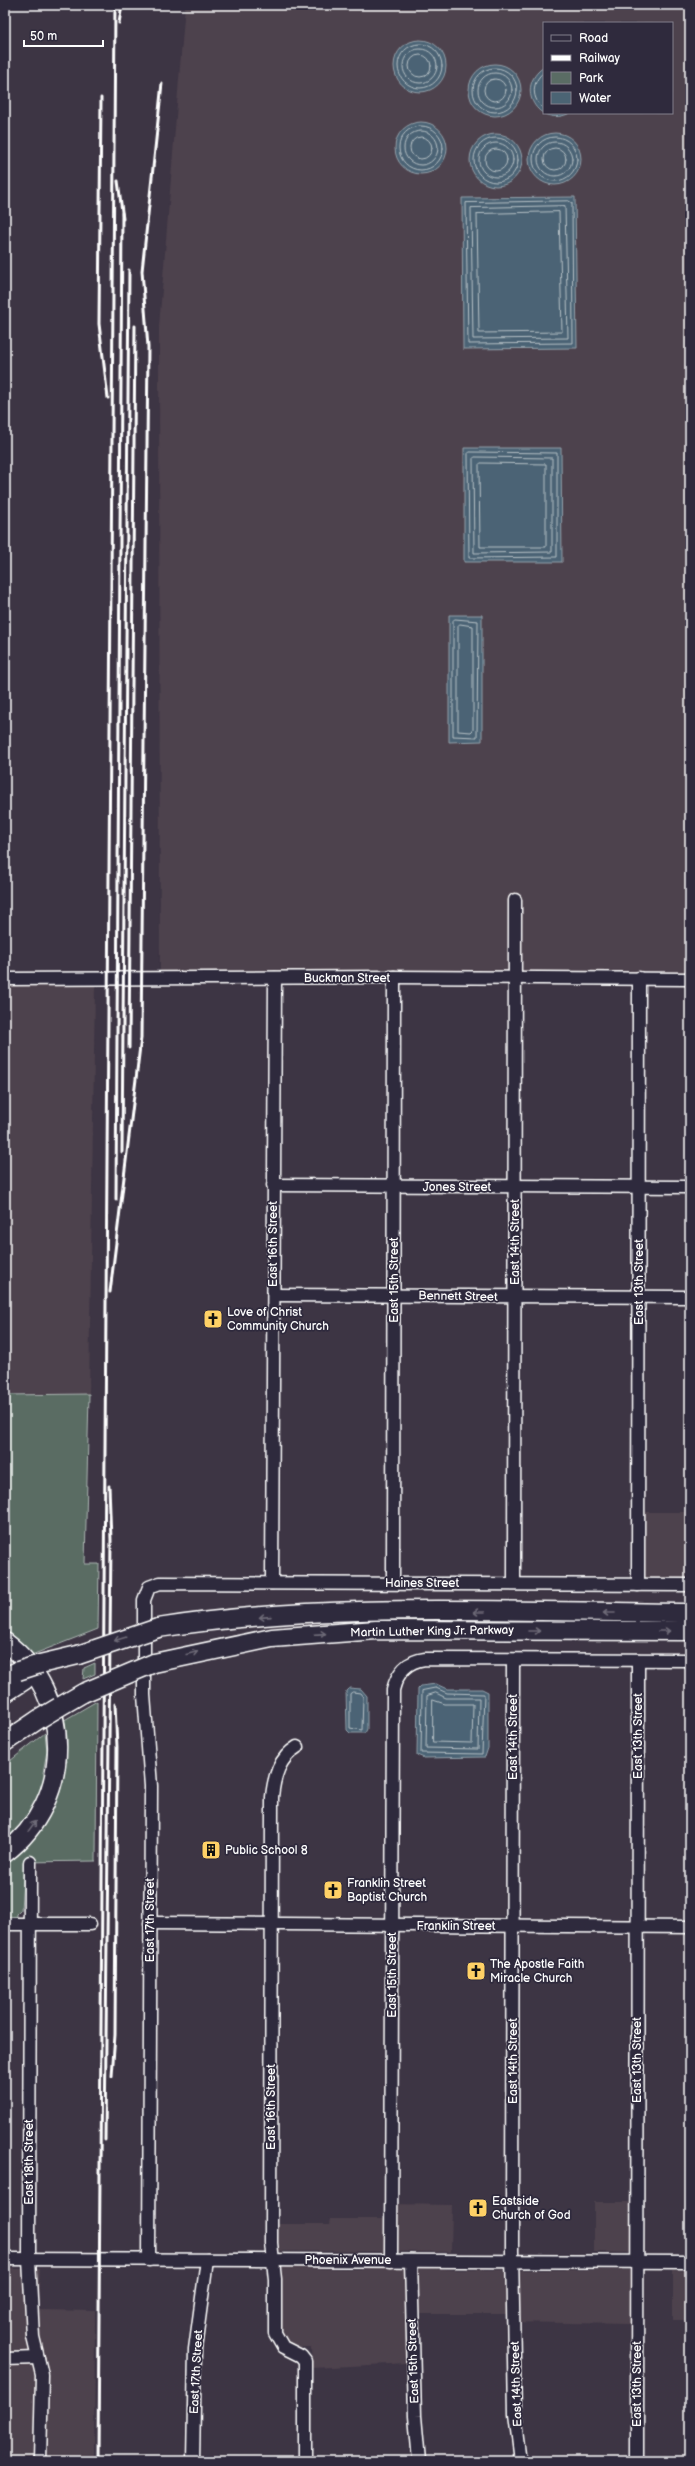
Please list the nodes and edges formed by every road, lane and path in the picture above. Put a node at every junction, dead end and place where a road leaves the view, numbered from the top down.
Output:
1 (515, 900) dead end
2 (394, 977) junction
3 (275, 978) junction
4 (515, 978) junction
5 (639, 978) junction
6 (690, 979) edge
7 (5, 980) edge
8 (273, 1186) junction
9 (394, 1186) junction
10 (516, 1187) junction
11 (639, 1187) junction
12 (690, 1187) edge
13 (274, 1295) junction
14 (394, 1295) junction
15 (515, 1298) junction
16 (639, 1298) junction
17 (690, 1298) edge
18 (272, 1583) junction
19 (514, 1583) junction
20 (154, 1584) joint
21 (393, 1584) junction
22 (638, 1585) junction
23 (690, 1585) edge
24 (690, 1613) edge
25 (690, 1631) edge
26 (5, 1642) edge
27 (513, 1660) junction
28 (638, 1660) junction
29 (690, 1660) edge
30 (16, 1676) edge
31 (5, 1693) edge
32 (37, 1720) junction
33 (5, 1742) edge
34 (297, 1747) dead end
35 (5, 1748) edge
36 (5, 1854) edge
37 (30, 1862) dead end
38 (150, 1923) junction
39 (5, 1924) edge
40 (30, 1924) junction
41 (90, 1924) dead end
42 (271, 1925) junction
43 (392, 1926) junction
44 (514, 1926) junction
45 (637, 1927) junction
46 (690, 1927) edge
47 (5, 2259) edge
48 (29, 2259) junction
49 (149, 2260) junction
50 (207, 2260) junction
51 (273, 2260) junction
52 (391, 2260) junction
53 (411, 2260) junction
54 (513, 2261) junction
55 (637, 2261) junction
56 (690, 2262) edge
57 (38, 2358) junction
58 (5, 2359) edge
59 (40, 2461) edge
60 (194, 2461) edge
61 (305, 2461) edge
62 (419, 2461) edge
63 (521, 2461) edge
64 (637, 2461) edge

1 - 4 street, East 14th Street
2 - 3 street, Buckman Street
2 - 4 street, Buckman Street
2 - 9 street, East 15th Street
3 - 7 street, Buckman Street
3 - 8 street, East 16th Street
4 - 5 street, Buckman Street
4 - 10 street, East 14th Street
5 - 6 street, Buckman Street
5 - 11 street, East 13th Street
8 - 9 street, Jones Street
8 - 13 street, East 16th Street
9 - 10 street, Jones Street
9 - 14 street, East 15th Street
10 - 11 street, Jones Street
10 - 15 street, East 14th Street
11 - 12 street, Jones Street
11 - 16 street, East 13th Street
13 - 14 street, Bennett Street
13 - 18 street, East 16th Street
14 - 15 street, Bennett Street
14 - 21 street, East 15th Street
15 - 16 street, Bennett Street
15 - 19 street, East 14th Street
16 - 17 street, Bennett Street
16 - 22 street, East 13th Street
18 - 20 street, Haines Street
18 - 21 street, Haines Street
19 - 21 street, Haines Street
19 - 22 street, Haines Street
20 - 38 street, East 17th Street
22 - 23 street, Haines Street
24 -> 30 highway, Martin Luther King Jr. Parkway, bridge
32 -> 25 highway, Martin Luther King Jr. Parkway, bridge
36 -> 26 highway
27 - 28 street
27 - 43 street, East 15th Street
27 - 44 street, East 14th Street
28 - 29 street
28 - 45 street, East 13th Street
30 - 31 highway
32 - 33 highway, Martin Luther King Jr. Parkway
32 - 35 highway
34 - 42 street, East 16th Street
37 - 40 street, East 18th Street
38 - 42 street, Franklin Street
38 - 49 street, East 17th Street
39 - 40 street
40 - 41 street
40 - 48 street, East 18th Street
42 - 43 street, Franklin Street
42 - 51 street, East 16th Street
43 - 44 street, Franklin Street
43 - 52 street, East 15th Street
44 - 45 street, Franklin Street
44 - 54 street, East 14th Street
45 - 46 street, Franklin Street
45 - 55 street, East 13th Street
47 - 48 street, Phoenix Avenue
48 - 49 street, Phoenix Avenue
48 - 57 street, East 18th Street
49 - 50 street, Phoenix Avenue
50 - 51 street, Phoenix Avenue
50 - 60 street, East 17th Street
51 - 52 street, Phoenix Avenue
51 - 61 street, East 16th Street
52 - 53 street, Phoenix Avenue
53 - 54 street, Phoenix Avenue
53 - 62 street, East 15th Street
54 - 55 street, Phoenix Avenue
54 - 63 street, East 14th Street
55 - 56 street, Phoenix Avenue
55 - 64 street, East 13th Street
57 - 58 street
57 - 59 street, East 18th Street

